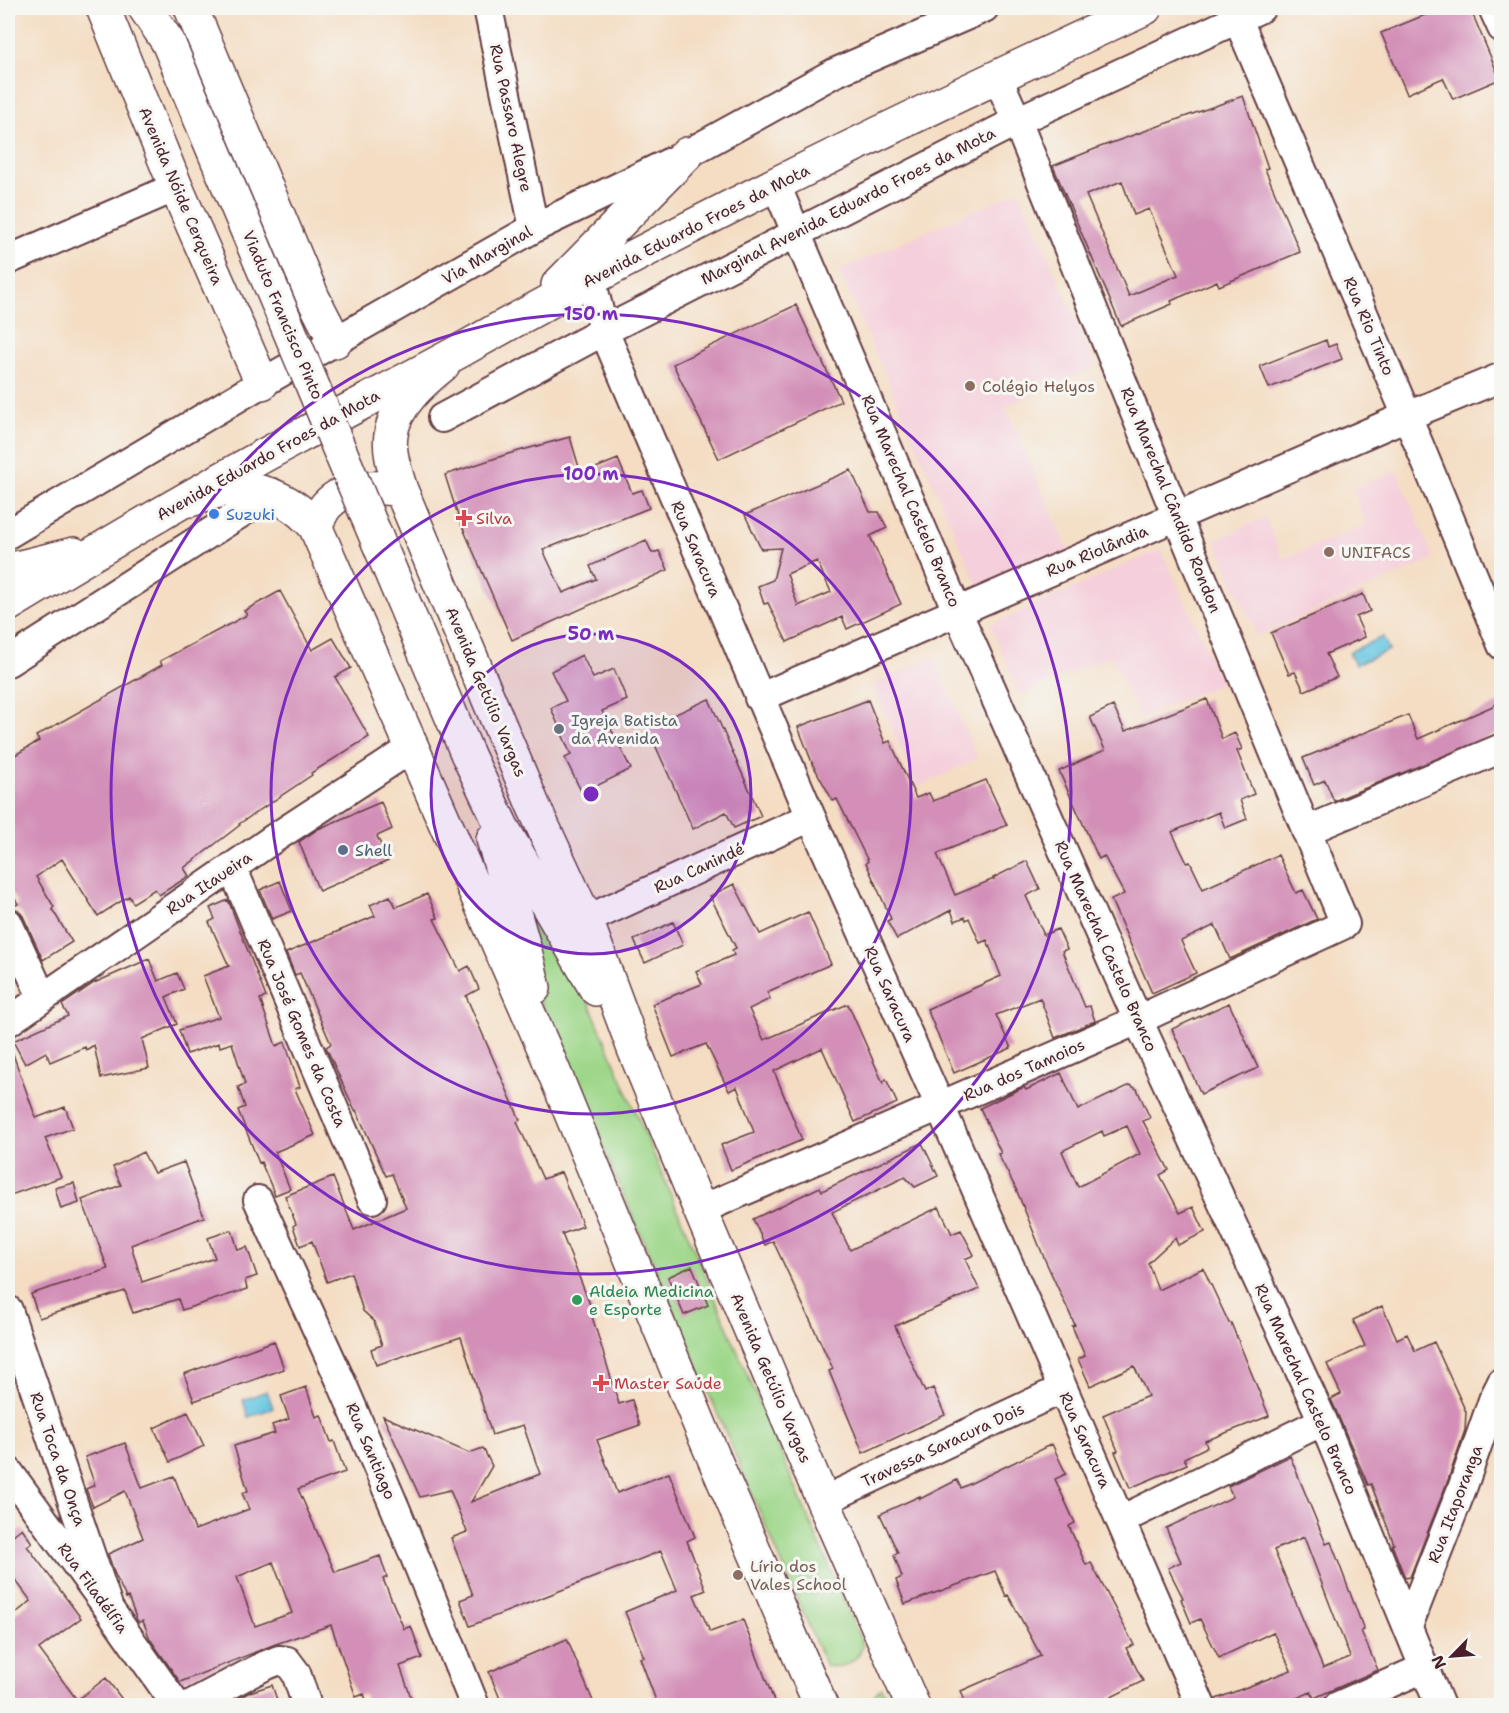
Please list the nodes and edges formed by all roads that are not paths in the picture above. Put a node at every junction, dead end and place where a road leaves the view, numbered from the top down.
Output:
1 (103, 8) edge
2 (145, 8) edge
3 (158, 8) edge
4 (191, 8) edge
5 (488, 8) edge
6 (984, 8) edge
7 (1145, 8) edge
8 (1493, 8) edge
9 (1244, 11) edge
10 (1502, 28) edge
11 (168, 42) junction
12 (997, 76) junction
13 (1017, 121) junction
14 (687, 154) junction
15 (776, 185) junction
16 (176, 186) junction
17 (534, 228) junction
18 (797, 232) junction
19 (8, 260) edge
20 (591, 279) junction
21 (313, 298) junction
22 (536, 307) junction
23 (238, 328) junction
24 (604, 331) junction
25 (335, 341) junction
26 (459, 351) junction
27 (1502, 377) edge
28 (262, 382) junction
29 (1407, 416) junction
30 (442, 418) dead end
31 (401, 490) junction
32 (272, 493) junction
33 (172, 506) junction
34 (1177, 517) junction
35 (315, 526) junction
36 (8, 534) edge
37 (105, 546) junction
38 (8, 570) edge
39 (8, 605) edge
40 (957, 611) junction
41 (1502, 645) edge
42 (8, 662) edge
43 (759, 698) junction
44 (412, 748) junction
45 (1502, 748) edge
46 (467, 753) junction
47 (811, 817) junction
48 (1306, 831) junction
49 (232, 867) junction
50 (586, 920) junction
51 (8, 922) edge
52 (1345, 924) joint
53 (42, 997) junction
54 (1138, 1020) junction
55 (8, 1022) edge
56 (634, 1049) junction
57 (547, 1055) junction
58 (940, 1106) junction
59 (372, 1199) dead end
60 (258, 1200) dead end
61 (700, 1210) junction
62 (8, 1310) edge
63 (1502, 1382) edge
64 (1062, 1389) junction
65 (1323, 1421) junction
66 (8, 1471) edge
67 (823, 1501) junction
68 (1120, 1520) junction
69 (110, 1609) junction
70 (1408, 1626) junction
71 (1424, 1668) junction
72 (177, 1706) edge
73 (188, 1706) edge
74 (307, 1706) edge
75 (475, 1706) edge
76 (821, 1706) edge
77 (913, 1706) edge
78 (1201, 1706) edge
79 (1338, 1706) edge
80 (1440, 1706) edge

1 - 16 main road, Avenida Nóide Cerqueira
2 - 11 main road
3 - 11 main road
4 - 21 main road
5 - 17 street, Rua Passaro Alegre
6 - 14 street, Via Marginal
7 - 12 main road, Avenida Eduardo Froes da Mota
8 - 10 street
9 - 13 street, Marginal Avenida Eduardo Froes da Mota
9 - 29 street, Rua Rio Tinto
11 - 46 main road, Viaduto Francisco Pinto, bridge
12 - 13 street, Rua Marechal Cândido Rondon
12 - 15 main road, Avenida Eduardo Froes da Mota
13 - 18 street, Marginal Avenida Eduardo Froes da Mota
13 - 34 street, Rua Marechal Cândido Rondon
14 - 17 street, Via Marginal
14 - 22 main road
15 - 18 street, Rua Marechal Castelo Branco
15 - 20 main road, Avenida Eduardo Froes da Mota
16 - 19 street
16 - 23 main road, Avenida Nóide Cerqueira
17 - 25 street, Via Marginal
18 - 24 street, Marginal Avenida Eduardo Froes da Mota
18 - 40 street, Rua Marechal Castelo Branco
20 - 22 main road, Avenida Eduardo Froes da Mota
20 - 24 street, Rua Saracura
21 - 23 main road
21 - 25 main road
22 - 26 main road, Avenida Eduardo Froes da Mota
23 - 28 main road, Avenida Nóide Cerqueira
24 - 30 street, Marginal Avenida Eduardo Froes da Mota
24 - 43 street, Rua Saracura
25 - 28 street, Via Marginal
26 - 31 main road, Avenida Getúlio Vargas
26 - 33 main road, Avenida Eduardo Froes da Mota
27 - 29 street, Rua Riolândia
28 - 36 street, Via Marginal
29 - 34 street, Rua Riolândia
29 - 41 street, Rua Rio Tinto
31 - 35 main road
31 - 50 main road, Avenida Getúlio Vargas
32 - 33 main road
32 - 35 main road
32 - 42 street
33 - 37 main road, Avenida Eduardo Froes da Mota
34 - 40 street, Rua Riolândia
34 - 48 street, Rua Marechal Cândido Rondon
35 - 44 main road
37 - 38 main road
37 - 39 main road, Avenida Eduardo Froes da Mota
40 - 43 street, Rua Riolândia
40 - 54 street, Rua Marechal Castelo Branco
43 - 47 street, Rua Saracura
44 - 49 street, Rua Itaueira
44 - 57 main road
45 - 48 street
46 - 56 main road, Avenida Getúlio Vargas
46 - 57 main road
47 - 50 street, Rua Canindé
47 - 58 street, Rua Saracura
48 - 52 street, Rua Marechal Cândido Rondon
49 - 53 street, Rua Itaueira
49 - 59 street, Rua José Gomes da Costa
50 - 56 main road, Avenida Getúlio Vargas
51 - 53 street
52 - 54 street, Rua dos Tamoios
53 - 55 street, Rua Itaueira
54 - 58 street, Rua dos Tamoios
54 - 65 street, Rua Marechal Castelo Branco
56 - 61 main road, Avenida Getúlio Vargas
57 - 76 main road
58 - 61 street, Rua dos Tamoios
58 - 64 street, Rua Saracura
60 - 75 street, Rua Santiago
61 - 67 main road, Avenida Getúlio Vargas
62 - 69 street, Rua Toca da Onça
63 - 70 street, Rua Itaporanga
64 - 67 street, Travessa Saracura Dois
64 - 68 street, Rua Saracura
65 - 68 street
65 - 70 street, Rua Marechal Castelo Branco
66 - 69 street, Rua Filadélfia
67 - 77 main road, Avenida Getúlio Vargas
68 - 78 street, Rua Saracura
69 - 72 street, Rua Filadélfia
70 - 71 street, Rua Marechal Castelo Branco
71 - 79 street
71 - 80 street, Rua Marechal Castelo Branco
73 - 74 street

